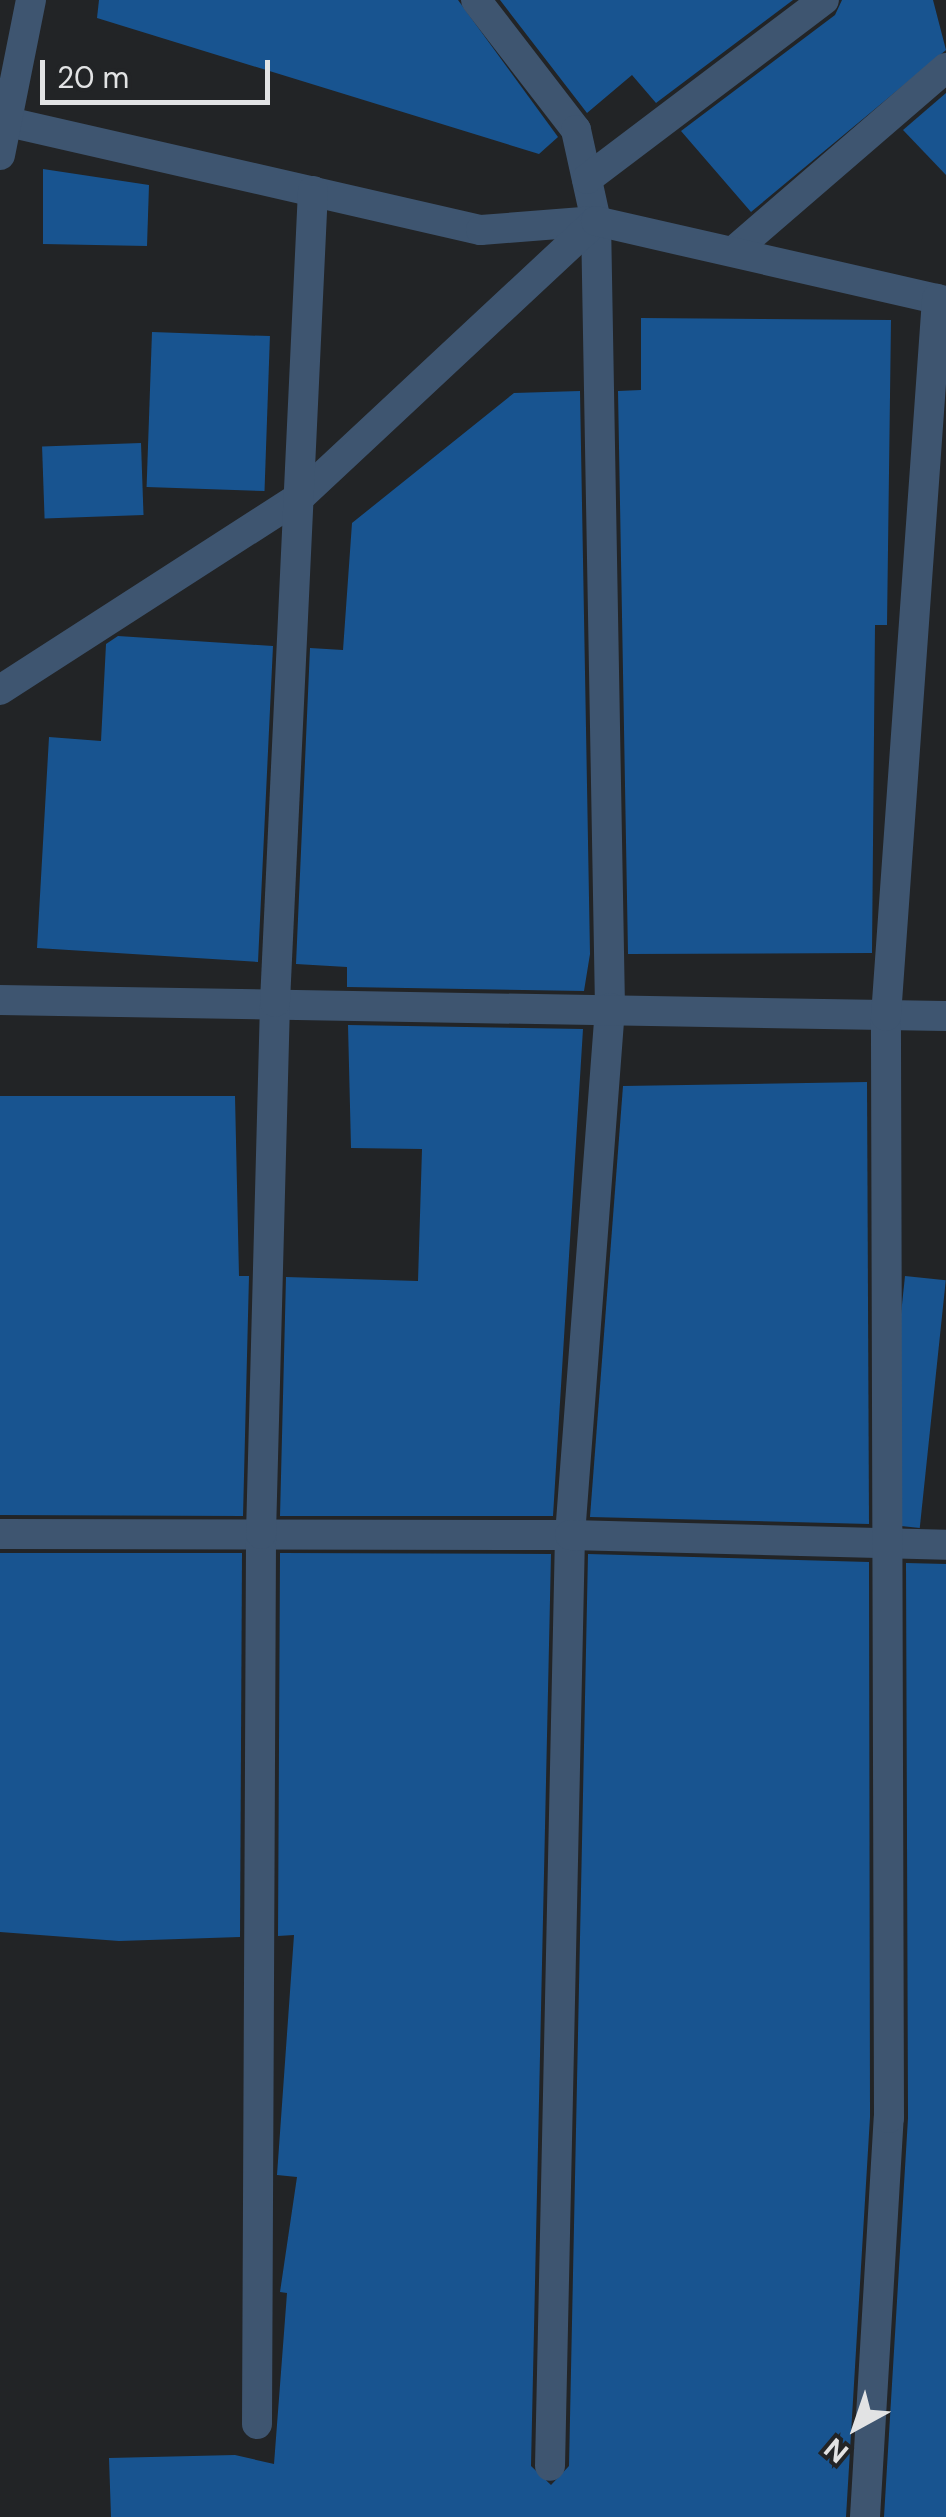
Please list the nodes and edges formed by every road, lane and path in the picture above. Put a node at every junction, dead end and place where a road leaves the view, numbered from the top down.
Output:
1 (30, 0) edge
2 (476, 0) edge
3 (824, 0) edge
4 (946, 68) edge
5 (3, 121) edge
6 (0, 155) edge
7 (587, 179) junction
8 (314, 191) junction
9 (596, 222) junction
10 (736, 249) junction
11 (941, 300) edge
12 (301, 496) junction
13 (0, 690) edge
14 (0, 1000) edge
15 (274, 1002) junction
16 (610, 1008) junction
17 (886, 1016) junction
18 (946, 1016) edge
19 (0, 1534) edge
20 (261, 1534) junction
21 (570, 1535) junction
22 (889, 1542) junction
23 (946, 1546) edge
24 (258, 2424) dead end
25 (550, 2466) dead end
26 (865, 2517) edge

1 - 5 street
2 - 7 street
3 - 7 street
4 - 10 street
5 - 6 street
5 - 8 street
7 - 9 street
8 - 9 street
8 - 12 street
9 - 10 street
9 - 12 street
9 - 16 street
10 - 11 street
11 - 17 street
12 - 13 street
12 - 15 street
14 - 15 street
15 - 16 street
15 - 20 street
16 - 17 street
16 - 21 street
17 - 18 street
17 - 22 street
19 - 20 street
20 - 21 street
20 - 24 street
21 - 22 street
21 - 25 street
22 - 23 street
22 - 26 street

